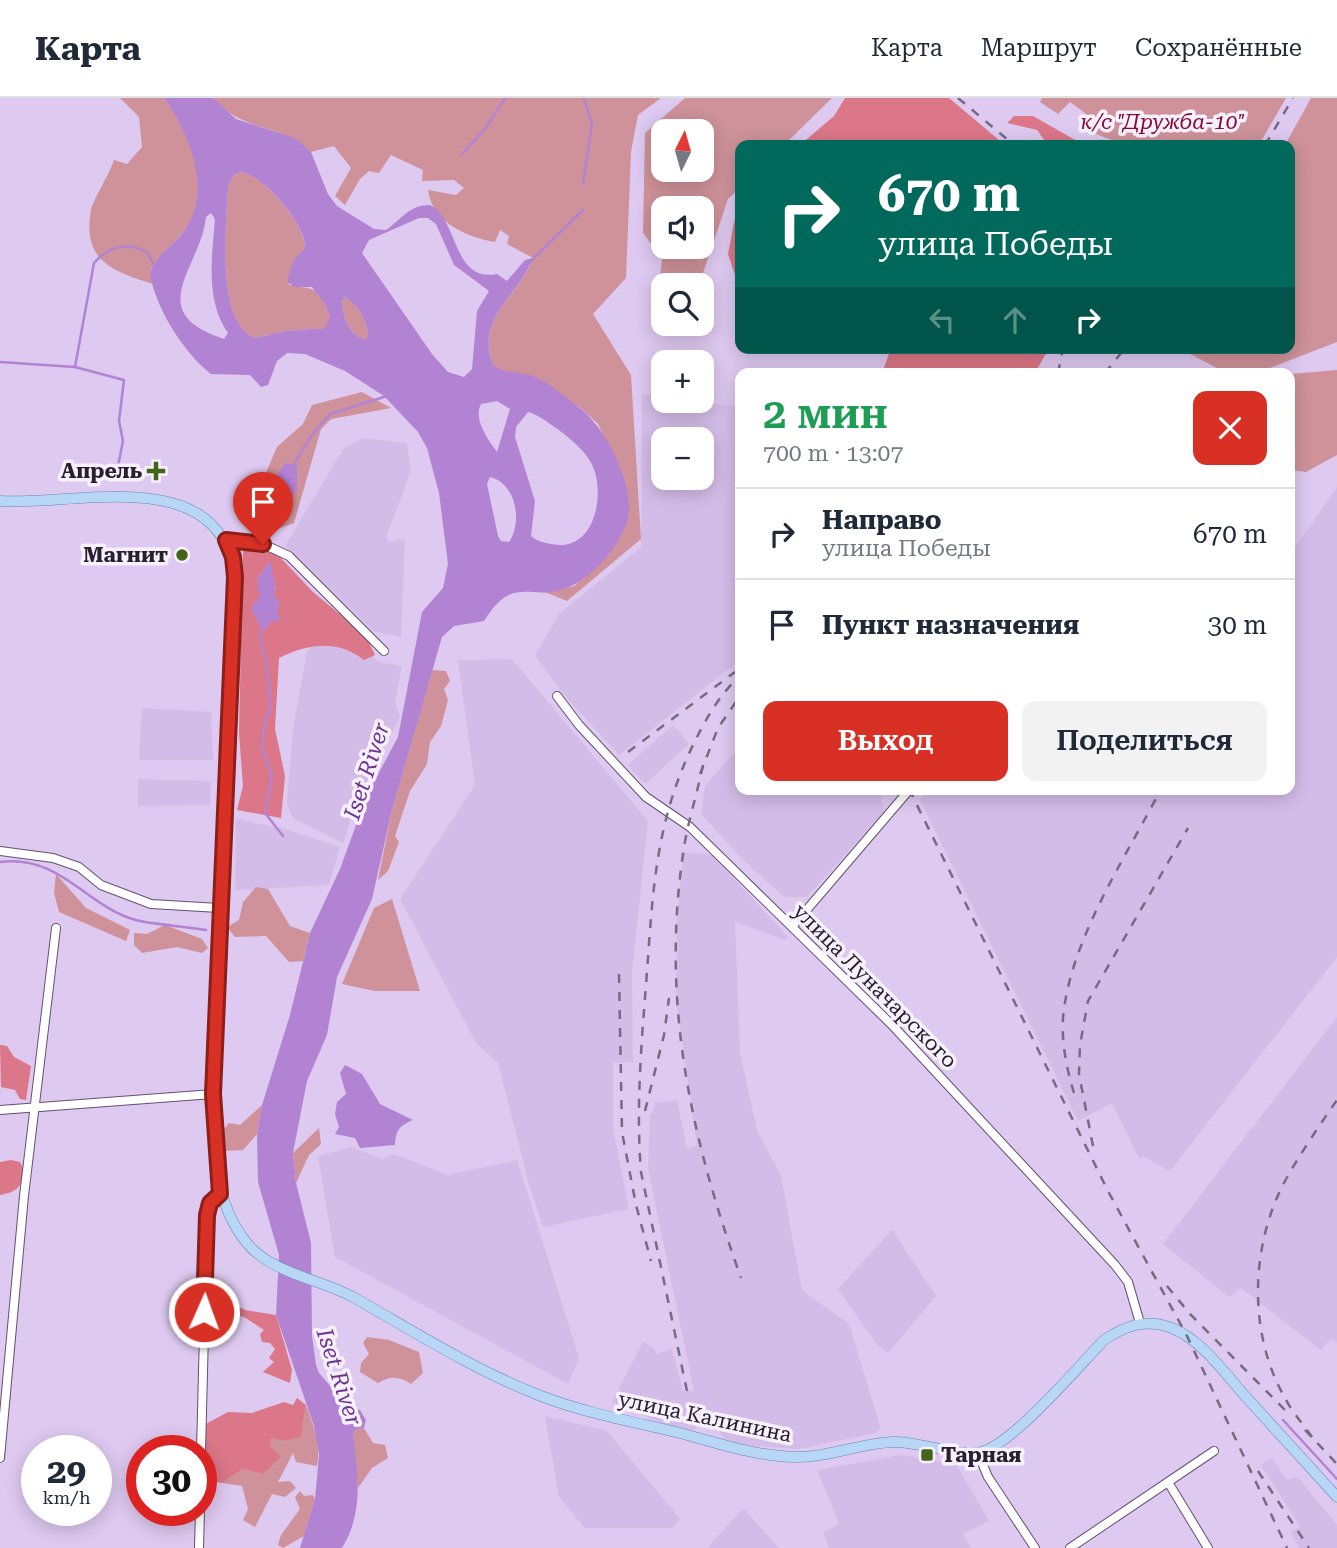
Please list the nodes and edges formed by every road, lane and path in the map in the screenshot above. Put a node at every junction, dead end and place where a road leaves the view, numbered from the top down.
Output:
1 (0, 501) edge
2 (226, 540) junction
3 (384, 651) dead end
4 (557, 696) dead end
5 (904, 795) edge
6 (0, 852) edge
7 (219, 908) junction
8 (792, 927) junction
9 (55, 928) dead end
10 (213, 1094) junction
11 (34, 1106) junction
12 (0, 1110) edge
13 (220, 1194) junction
14 (1140, 1323) junction
15 (201, 1435) edge
16 (1214, 1451) dead end
17 (978, 1453) junction
18 (0, 1458) edge
19 (1168, 1482) junction
20 (1337, 1497) edge
21 (200, 1526) edge
22 (199, 1548) edge
23 (1035, 1548) edge
24 (1070, 1548) edge
25 (1208, 1548) edge

1 - 2 main road
2 - 3 street
2 - 7 main road
4 - 8 street, улица Луначарского
5 - 8 street
6 - 7 street
7 - 10 main road
8 - 14 street, улица Луначарского
9 - 11 street
10 - 11 street
10 - 13 main road
11 - 12 street
11 - 18 street
13 - 15 street
13 - 17 main road, улица Калинина
14 - 17 main road
14 - 20 main road
16 - 19 street
17 - 23 street
19 - 24 street
19 - 25 street
21 - 22 street

